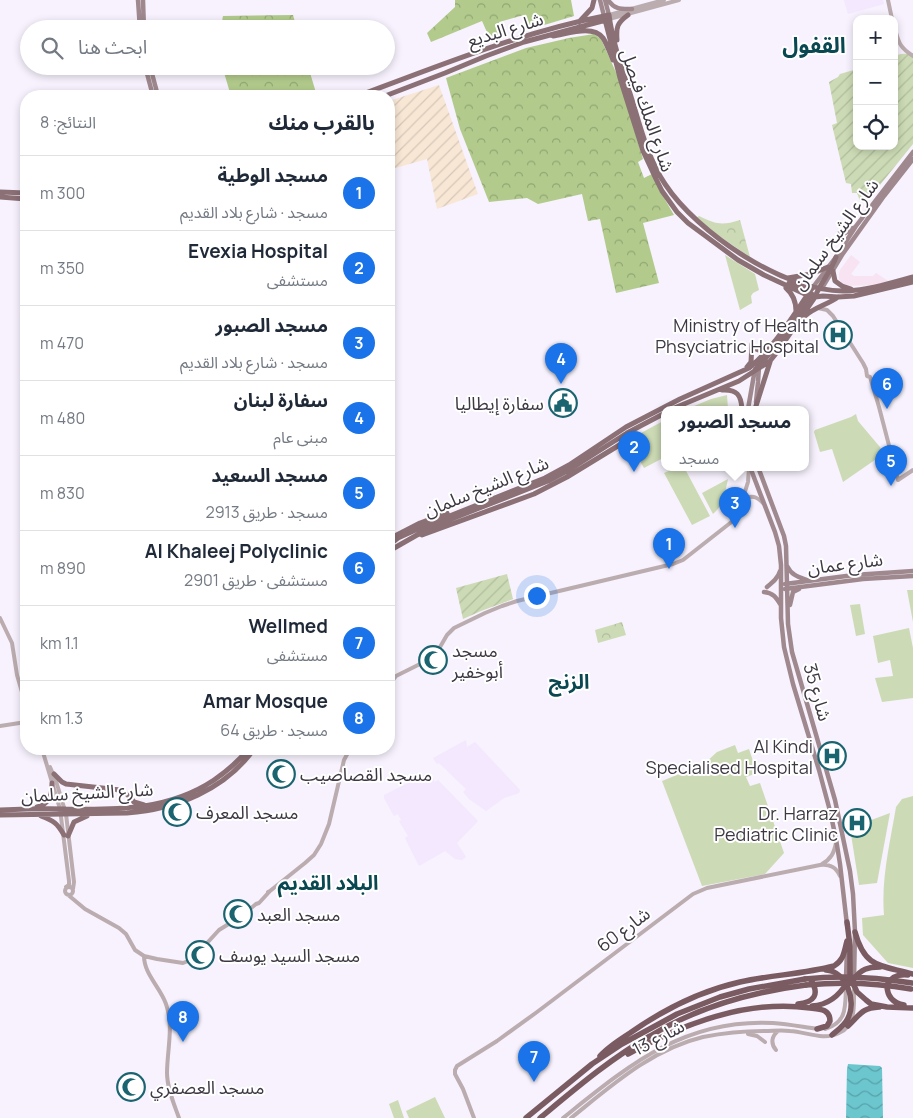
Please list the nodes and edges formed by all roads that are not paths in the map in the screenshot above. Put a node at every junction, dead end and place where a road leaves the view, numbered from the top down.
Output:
1 (138, 0) edge
2 (143, 0) edge
3 (594, 0) edge
4 (600, 0) edge
5 (606, 0) edge
6 (664, 0) edge
7 (679, 0) edge
8 (888, 0) edge
9 (632, 9) junction
10 (628, 15) junction
11 (891, 15) edge
12 (607, 18) junction
13 (139, 20) edge
14 (144, 20) edge
15 (579, 22) junction
16 (898, 39) edge
17 (528, 41) junction
18 (913, 56) edge
19 (147, 75) edge
20 (152, 75) edge
21 (623, 78) junction
22 (151, 90) edge
23 (156, 90) edge
24 (374, 90) edge
25 (395, 92) edge
26 (913, 152) edge
27 (913, 158) edge
28 (0, 192) edge
29 (20, 193) edge
30 (0, 197) edge
31 (20, 199) edge
32 (856, 226) junction
33 (840, 232) dead end
34 (836, 257) junction
35 (831, 269) junction
36 (764, 275) junction
37 (913, 277) edge
38 (786, 278) junction
39 (913, 282) edge
40 (780, 283) junction
41 (865, 288) junction
42 (856, 289) junction
43 (814, 293) junction
44 (838, 297) junction
45 (815, 309) junction
46 (796, 311) junction
47 (799, 321) junction
48 (787, 326) junction
49 (789, 335) junction
50 (776, 340) junction
51 (752, 344) dead end
52 (756, 349) dead end
53 (770, 361) junction
54 (758, 365) junction
55 (743, 371) junction
56 (712, 392) junction
57 (666, 406) edge
58 (679, 406) edge
59 (742, 406) edge
60 (749, 406) edge
61 (755, 406) edge
62 (756, 406) edge
63 (661, 408) edge
64 (661, 415) edge
65 (627, 432) junction
66 (913, 470) edge
67 (749, 471) edge
68 (751, 471) edge
69 (759, 471) edge
70 (532, 488) junction
71 (534, 494) junction
72 (765, 504) junction
73 (736, 517) junction
74 (421, 525) junction
75 (395, 536) edge
76 (414, 537) junction
77 (395, 540) edge
78 (395, 548) edge
79 (784, 565) junction
80 (913, 571) edge
81 (913, 576) edge
82 (810, 582) junction
83 (787, 586) junction
84 (781, 587) junction
85 (803, 587) junction
86 (780, 606) junction
87 (788, 611) junction
88 (0, 618) edge
89 (395, 677) edge
90 (20, 685) edge
91 (20, 723) edge
92 (0, 726) edge
93 (44, 755) edge
94 (243, 755) edge
95 (249, 755) edge
96 (347, 755) edge
97 (47, 763) junction
98 (54, 774) junction
99 (52, 783) junction
100 (151, 805) junction
101 (30, 809) junction
102 (0, 810) edge
103 (63, 811) junction
104 (36, 814) junction
105 (91, 814) junction
106 (0, 815) edge
107 (66, 836) junction
108 (836, 839) junction
109 (820, 865) junction
110 (842, 881) junction
111 (66, 887) junction
112 (73, 891) junction
113 (67, 894) junction
114 (85, 909) junction
115 (847, 922) junction
116 (855, 932) junction
117 (847, 941) junction
118 (144, 956) junction
119 (855, 966) joint
120 (889, 968) junction
121 (807, 971) junction
122 (782, 974) junction
123 (913, 975) edge
124 (805, 982) junction
125 (850, 984) junction
126 (912, 986) edge
127 (789, 1006) junction
128 (805, 1007) junction
129 (887, 1007) junction
130 (913, 1008) edge
131 (848, 1026) junction
132 (817, 1029) junction
133 (778, 1031) junction
134 (832, 1035) junction
135 (711, 1036) junction
136 (765, 1042) dead end
137 (776, 1050) dead end
138 (592, 1064) junction
139 (596, 1072) junction
140 (179, 1118) edge
141 (474, 1118) edge
142 (526, 1118) edge
143 (540, 1118) edge
144 (563, 1118) edge
145 (571, 1118) edge

1 - 13 main road
2 - 14 main road
3 - 15 main road
4 - 12 main road, شارع الملك فيصل
5 - 9 main road
5 - 12 main road, شارع الملك فيصل
6 - 9 street, شارع البديع
7 - 10 street, شارع البديع
8 - 11 street
9 - 12 street, شارع البديع
10 - 12 street, شارع البديع
10 - 21 main road
12 - 15 main road, شارع البديع
12 - 17 main road, شارع البديع
12 - 21 main road, شارع الملك فيصل
15 - 24 main road, شارع البديع
16 - 18 street
17 - 21 main road
17 - 25 main road, شارع البديع
19 - 22 main road
20 - 23 main road
21 - 36 main road, شارع الملك فيصل
21 - 38 main road, شارع الملك فيصل
26 - 32 main road, شارع الشيخ سلمان
27 - 35 main road, شارع الشيخ سلمان
28 - 29 main road
30 - 31 main road
32 - 33 main road
32 - 34 main road, شارع الشيخ سلمان
34 - 35 main road, شارع الشيخ سلمان
34 - 43 main road
35 - 38 main road
35 - 42 main road
35 - 43 main road, شارع الشيخ سلمان
35 - 43 main road, شارع الشيخ سلمان
36 - 40 main road, شارع الملك فيصل
36 - 43 main road
37 - 41 main road
38 - 43 main road, شارع الملك فيصل
39 - 44 main road
40 - 43 main road, شارع الملك فيصل
40 - 46 main road
41 - 42 main road
41 - 43 main road
42 - 43 main road
43 - 44 main road
43 - 46 main road, شارع الشيخ سلمان
43 - 47 main road, شارع الشيخ سلمان
43 - 49 main road
44 - 45 main road
45 - 47 main road
45 - 66 street
46 - 48 main road, شارع الشيخ سلمان
47 - 49 main road, شارع الشيخ سلمان
48 - 50 main road, شارع الشيخ سلمان
48 - 54 main road
49 - 53 main road, شارع الشيخ سلمان
50 - 52 main road
50 - 54 main road, شارع الشيخ سلمان
51 - 55 main road
53 - 54 main road, شارع الشيخ سلمان
53 - 62 main road
54 - 55 main road, شارع الشيخ سلمان
54 - 56 main road, شارع الشيخ سلمان
54 - 60 main road
54 - 61 main road
55 - 57 main road, شارع الشيخ سلمان
56 - 58 main road, شارع الشيخ سلمان
56 - 59 main road
63 - 74 main road, شارع الشيخ سلمان
64 - 65 main road, شارع الشيخ سلمان
65 - 70 main road, شارع الشيخ سلمان
65 - 71 main road
67 - 73 street
68 - 72 main road, شارع 35
69 - 79 main road, شارع 35
70 - 71 main road
70 - 76 main road, شارع الشيخ سلمان
71 - 76 main road
72 - 73 street
72 - 79 main road, شارع 35
73 - 89 street
74 - 75 main road
74 - 77 main road, شارع الشيخ سلمان
76 - 78 main road, شارع الشيخ سلمان
79 - 82 main road
79 - 83 main road, شارع 35
79 - 84 main road, شارع 35
79 - 86 main road
80 - 82 main road, شارع عمان
81 - 85 main road, شارع عمان
82 - 83 main road, شارع عمان
83 - 84 main road, شارع عمان
83 - 85 main road, شارع عمان
83 - 87 main road, شارع 35
84 - 86 main road, شارع 35
85 - 87 main road
86 - 108 main road, شارع 35
87 - 116 main road, شارع 35
88 - 90 street
91 - 92 street
93 - 97 street
94 - 100 main road, شارع الشيخ سلمان
95 - 105 main road, شارع الشيخ سلمان
96 - 118 street
97 - 98 street
97 - 99 street
98 - 100 main road
98 - 103 street
99 - 101 main road
99 - 103 street
100 - 103 main road, شارع الشيخ سلمان
101 - 102 main road, شارع الشيخ سلمان
101 - 103 main road, شارع الشيخ سلمان
103 - 104 main road, شارع الشيخ سلمان
103 - 105 main road, شارع الشيخ سلمان
103 - 107 street
104 - 106 main road, شارع الشيخ سلمان
104 - 107 main road
105 - 107 main road
107 - 111 street
107 - 112 street
108 - 109 street
108 - 110 main road, شارع 35
109 - 110 street
109 - 141 street, شارع 60
110 - 115 main road, شارع 35
111 - 112 street
111 - 113 street
112 - 113 street
112 - 114 street
113 - 114 street
114 - 118 street
115 - 117 main road, شارع 35
115 - 125 highway
116 - 119 main road, شارع 35
116 - 120 highway
117 - 121 highway
117 - 125 main road, شارع 35
118 - 140 street
119 - 125 highway
120 - 123 highway
120 - 125 highway
121 - 122 highway
121 - 125 highway
122 - 127 highway
122 - 138 highway
123 - 130 highway
124 - 126 highway, bridge
124 - 138 highway
124 - 139 highway
125 - 128 highway
125 - 129 highway
125 - 131 street
125 - 132 street
125 - 134 highway
127 - 128 highway
127 - 139 highway
128 - 132 highway
129 - 130 highway
129 - 131 highway
131 - 134 street
132 - 144 street, شارع 13
133 - 134 street, شارع 13
133 - 135 street, شارع 13
133 - 137 street
135 - 136 street
135 - 145 street, شارع 13
138 - 142 highway
139 - 143 highway

